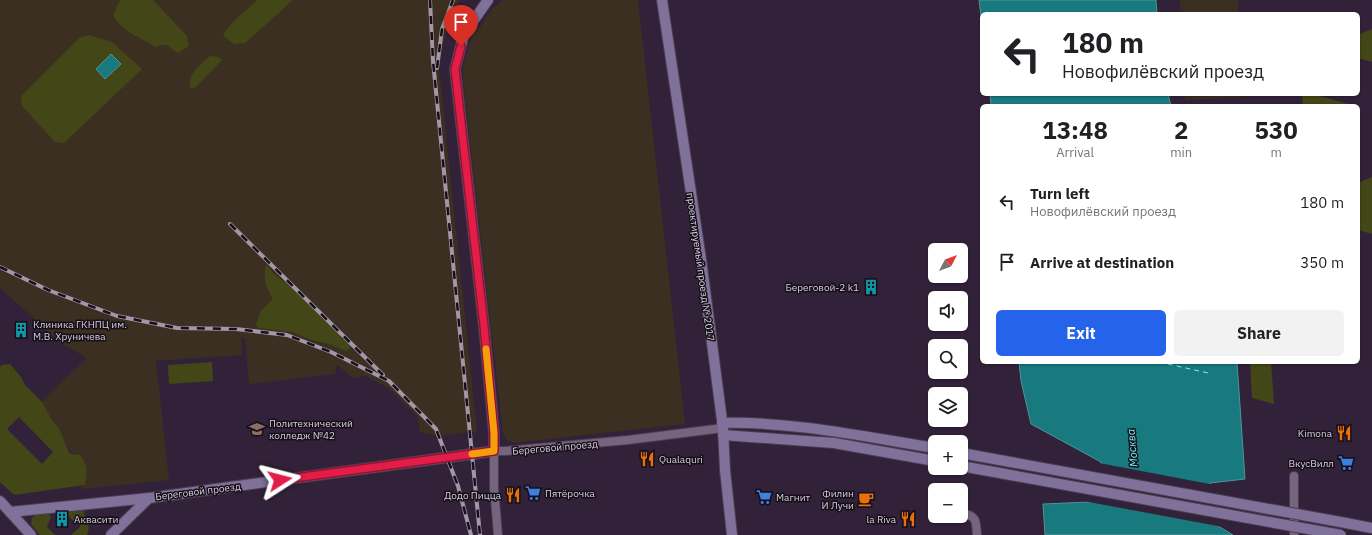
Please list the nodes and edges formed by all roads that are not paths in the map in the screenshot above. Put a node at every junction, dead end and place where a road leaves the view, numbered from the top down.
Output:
1 (488, 0) edge
2 (662, 0) edge
3 (723, 429) junction
4 (928, 447) edge
5 (494, 451) junction
6 (968, 454) edge
7 (928, 460) edge
8 (968, 467) edge
9 (1294, 476) dead end
10 (149, 498) junction
11 (0, 501) edge
12 (10, 512) junction
13 (968, 514) edge
14 (1372, 528) edge
15 (31, 535) edge
16 (111, 535) edge
17 (498, 535) edge
18 (732, 535) edge
19 (977, 535) edge
20 (1294, 535) edge
21 (1340, 535) edge

1 - 5 street
2 - 3 street, проектируемый проезд № 2017
3 - 4 street
3 - 5 street, Береговой проезд
3 - 7 street
3 - 18 street, проектируемый проезд № 2017
5 - 10 street, Береговой проезд
5 - 17 street
6 - 14 street, bridge
8 - 21 street, bridge
9 - 20 street
10 - 12 street, Береговой проезд
10 - 16 street, Береговой проезд
11 - 12 street
12 - 15 street
13 - 19 street

